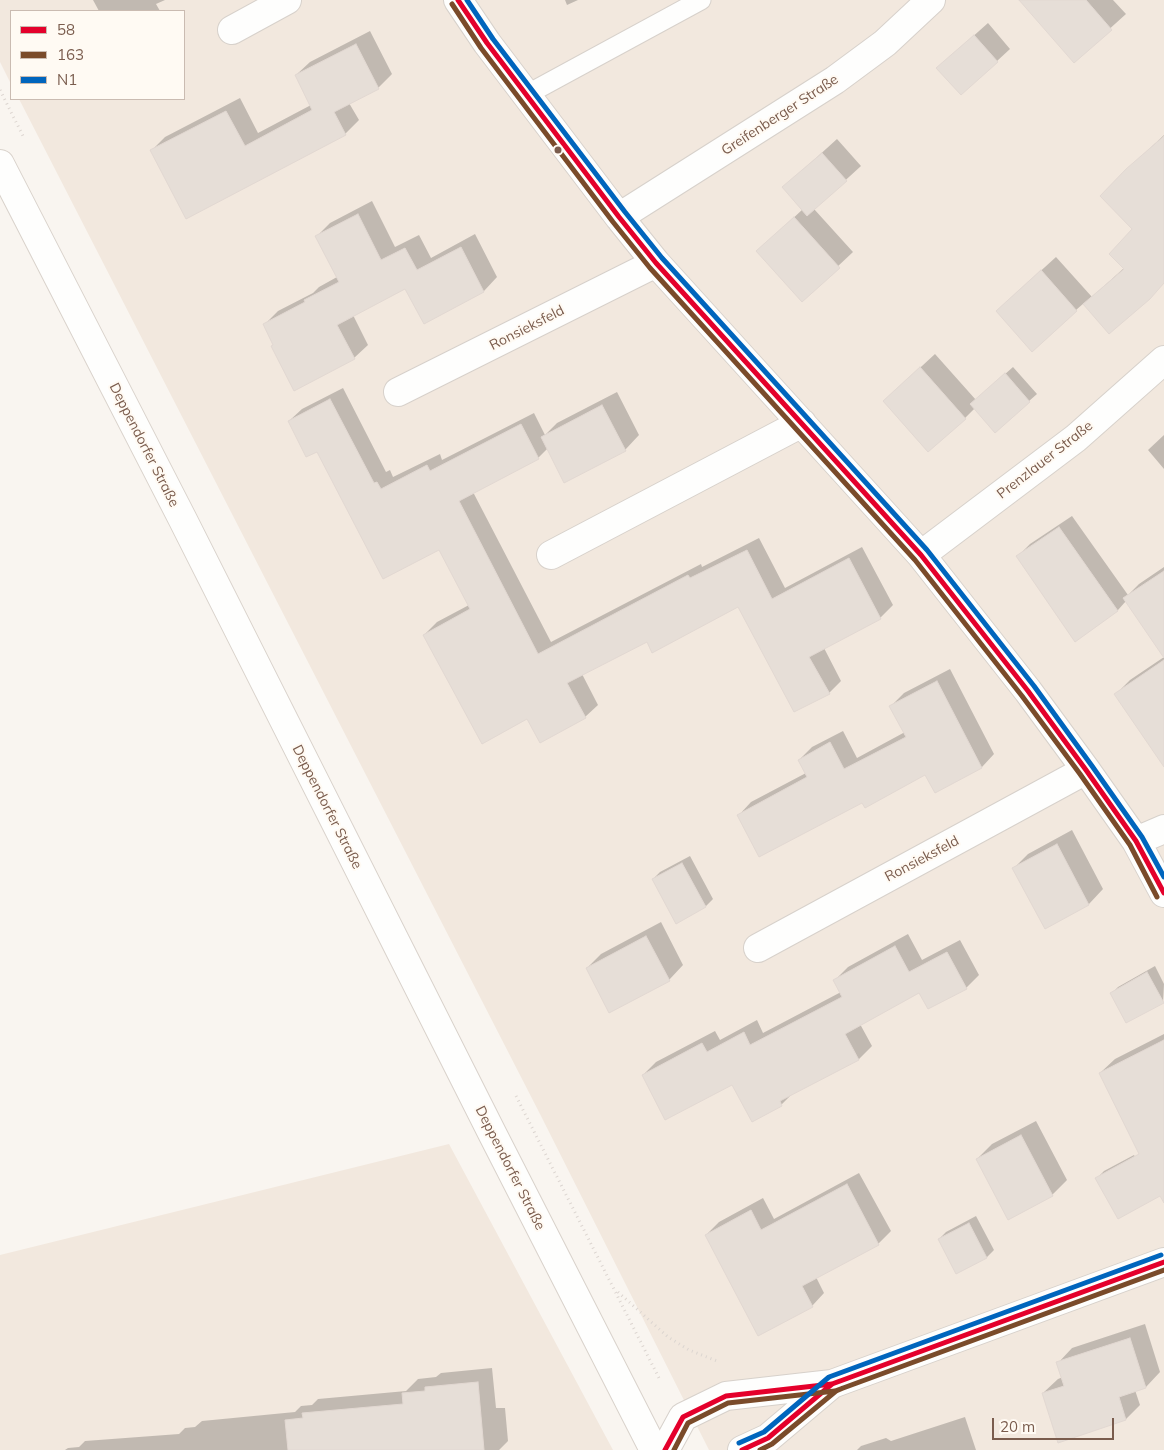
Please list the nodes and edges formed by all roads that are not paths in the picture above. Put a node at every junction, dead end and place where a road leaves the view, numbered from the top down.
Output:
1 (287, 0) edge
2 (458, 0) edge
3 (701, 0) edge
4 (932, 0) edge
5 (232, 30) dead end
6 (526, 95) junction
7 (0, 164) edge
8 (619, 217) junction
9 (656, 263) junction
10 (1164, 360) edge
11 (398, 392) dead end
12 (802, 423) junction
13 (551, 555) dead end
14 (921, 555) junction
15 (1086, 770) junction
16 (1164, 829) edge
17 (1136, 841) junction
18 (1164, 893) edge
19 (758, 948) dead end
20 (1164, 1262) edge
21 (832, 1384) junction
22 (654, 1450) edge
23 (665, 1450) edge
24 (742, 1450) edge

1 - 5 street
2 - 6 street
3 - 6 lane
4 - 8 street, Greifenberger Straße
6 - 8 street
7 - 22 street, Deppendorfer Straße
8 - 9 street
9 - 11 street, Ronsieksfeld
9 - 12 street
10 - 14 street, Prenzlauer Straße
12 - 13 street
12 - 14 street
14 - 15 street
15 - 17 street
15 - 19 street, Ronsieksfeld
16 - 17 street
17 - 18 street
20 - 21 street
21 - 23 street
21 - 24 street

